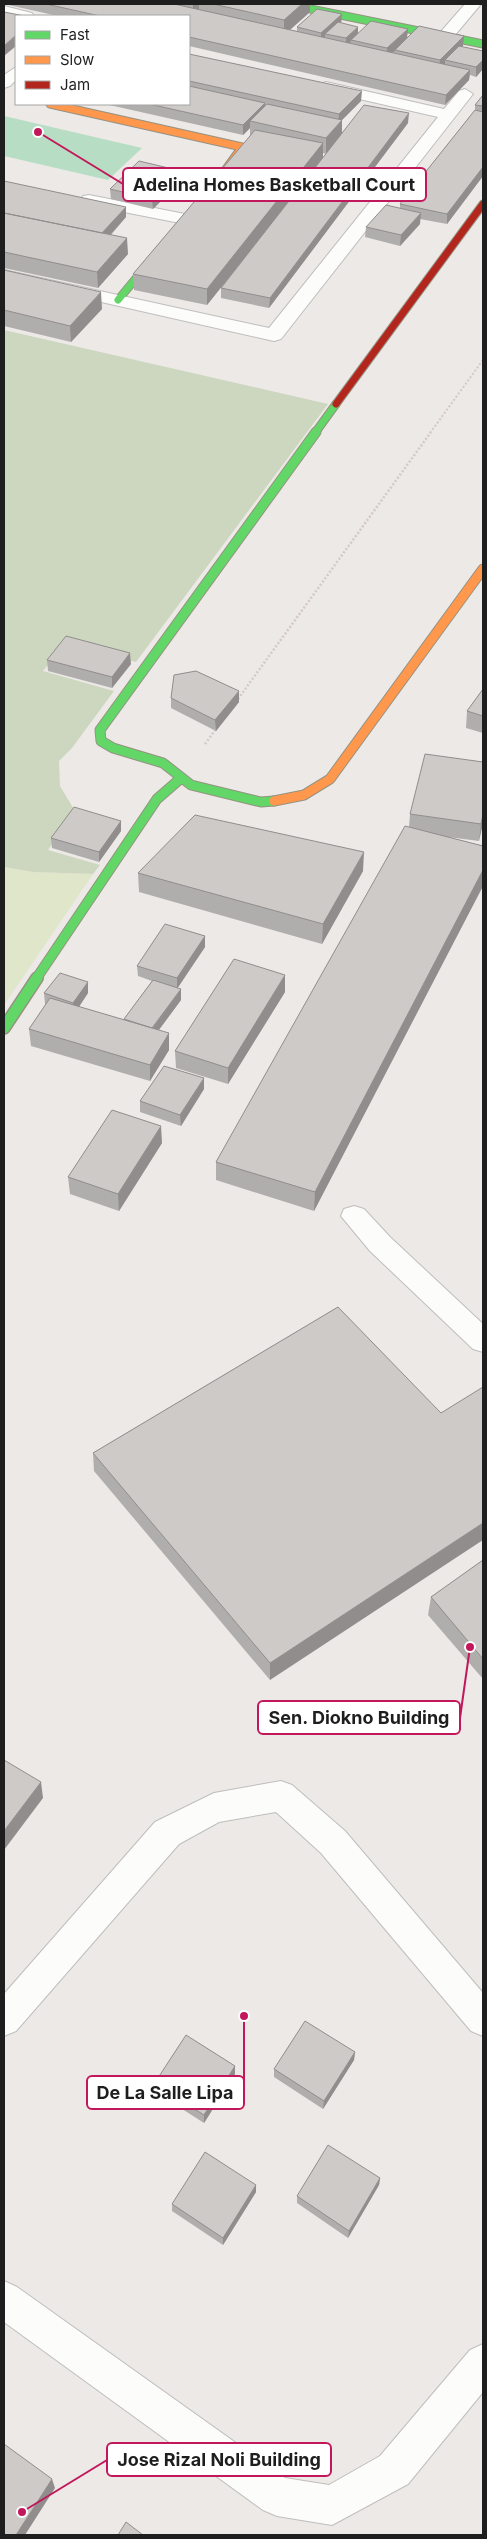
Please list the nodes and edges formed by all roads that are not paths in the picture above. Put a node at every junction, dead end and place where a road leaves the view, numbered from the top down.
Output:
1 (286, 4) edge
2 (473, 4) edge
3 (4, 11) edge
4 (22, 15) edge
5 (444, 38) junction
6 (483, 44) edge
7 (15, 73) edge
8 (4, 83) edge
9 (314, 84) edge
10 (465, 94) dead end
11 (55, 105) edge
12 (449, 115) junction
13 (214, 184) edge
14 (71, 196) edge
15 (483, 204) edge
16 (185, 219) edge
17 (167, 241) edge
18 (4, 275) edge
19 (118, 300) junction
20 (483, 569) edge
21 (180, 779) junction
22 (4, 1028) edge
23 (354, 1216) dead end
24 (482, 1338) edge
25 (483, 2018) edge
26 (4, 2019) edge
27 (4, 2300) edge
28 (483, 2363) edge

1 - 5 street
2 - 5 street
3 - 4 street
5 - 6 street
7 - 8 street
9 - 12 street
10 - 12 street
11 - 13 street
12 - 19 street
14 - 16 street
15 - 21 street
17 - 19 street
18 - 19 street
20 - 21 street
21 - 22 street
23 - 24 street
25 - 26 street
27 - 28 street

